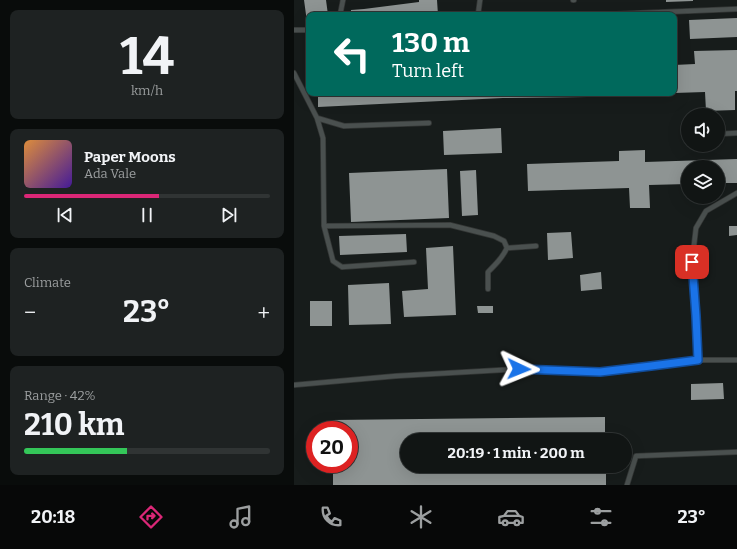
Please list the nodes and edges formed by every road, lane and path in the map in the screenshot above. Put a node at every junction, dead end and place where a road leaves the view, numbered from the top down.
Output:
1 (343, 0) edge
2 (480, 0) edge
3 (737, 9) edge
4 (341, 12) edge
5 (478, 12) edge
6 (676, 12) edge
7 (294, 30) edge
8 (306, 30) edge
9 (294, 73) edge
10 (317, 118) junction
11 (429, 123) dead end
12 (737, 133) edge
13 (725, 134) edge
14 (737, 193) edge
15 (324, 226) junction
16 (536, 246) dead end
17 (507, 248) junction
18 (414, 262) dead end
19 (488, 289) dead end
20 (698, 360) junction
21 (737, 360) edge
22 (294, 385) edge
23 (737, 452) edge
24 (627, 485) edge

1 - 4 lane
2 - 5 lane
3 - 6 lane
7 - 8 lane
9 - 10 lane
10 - 11 lane
10 - 15 lane
12 - 13 lane
14 - 20 lane
15 - 17 lane
15 - 18 lane
16 - 17 lane
17 - 19 lane
20 - 21 lane
20 - 22 lane
23 - 24 lane

